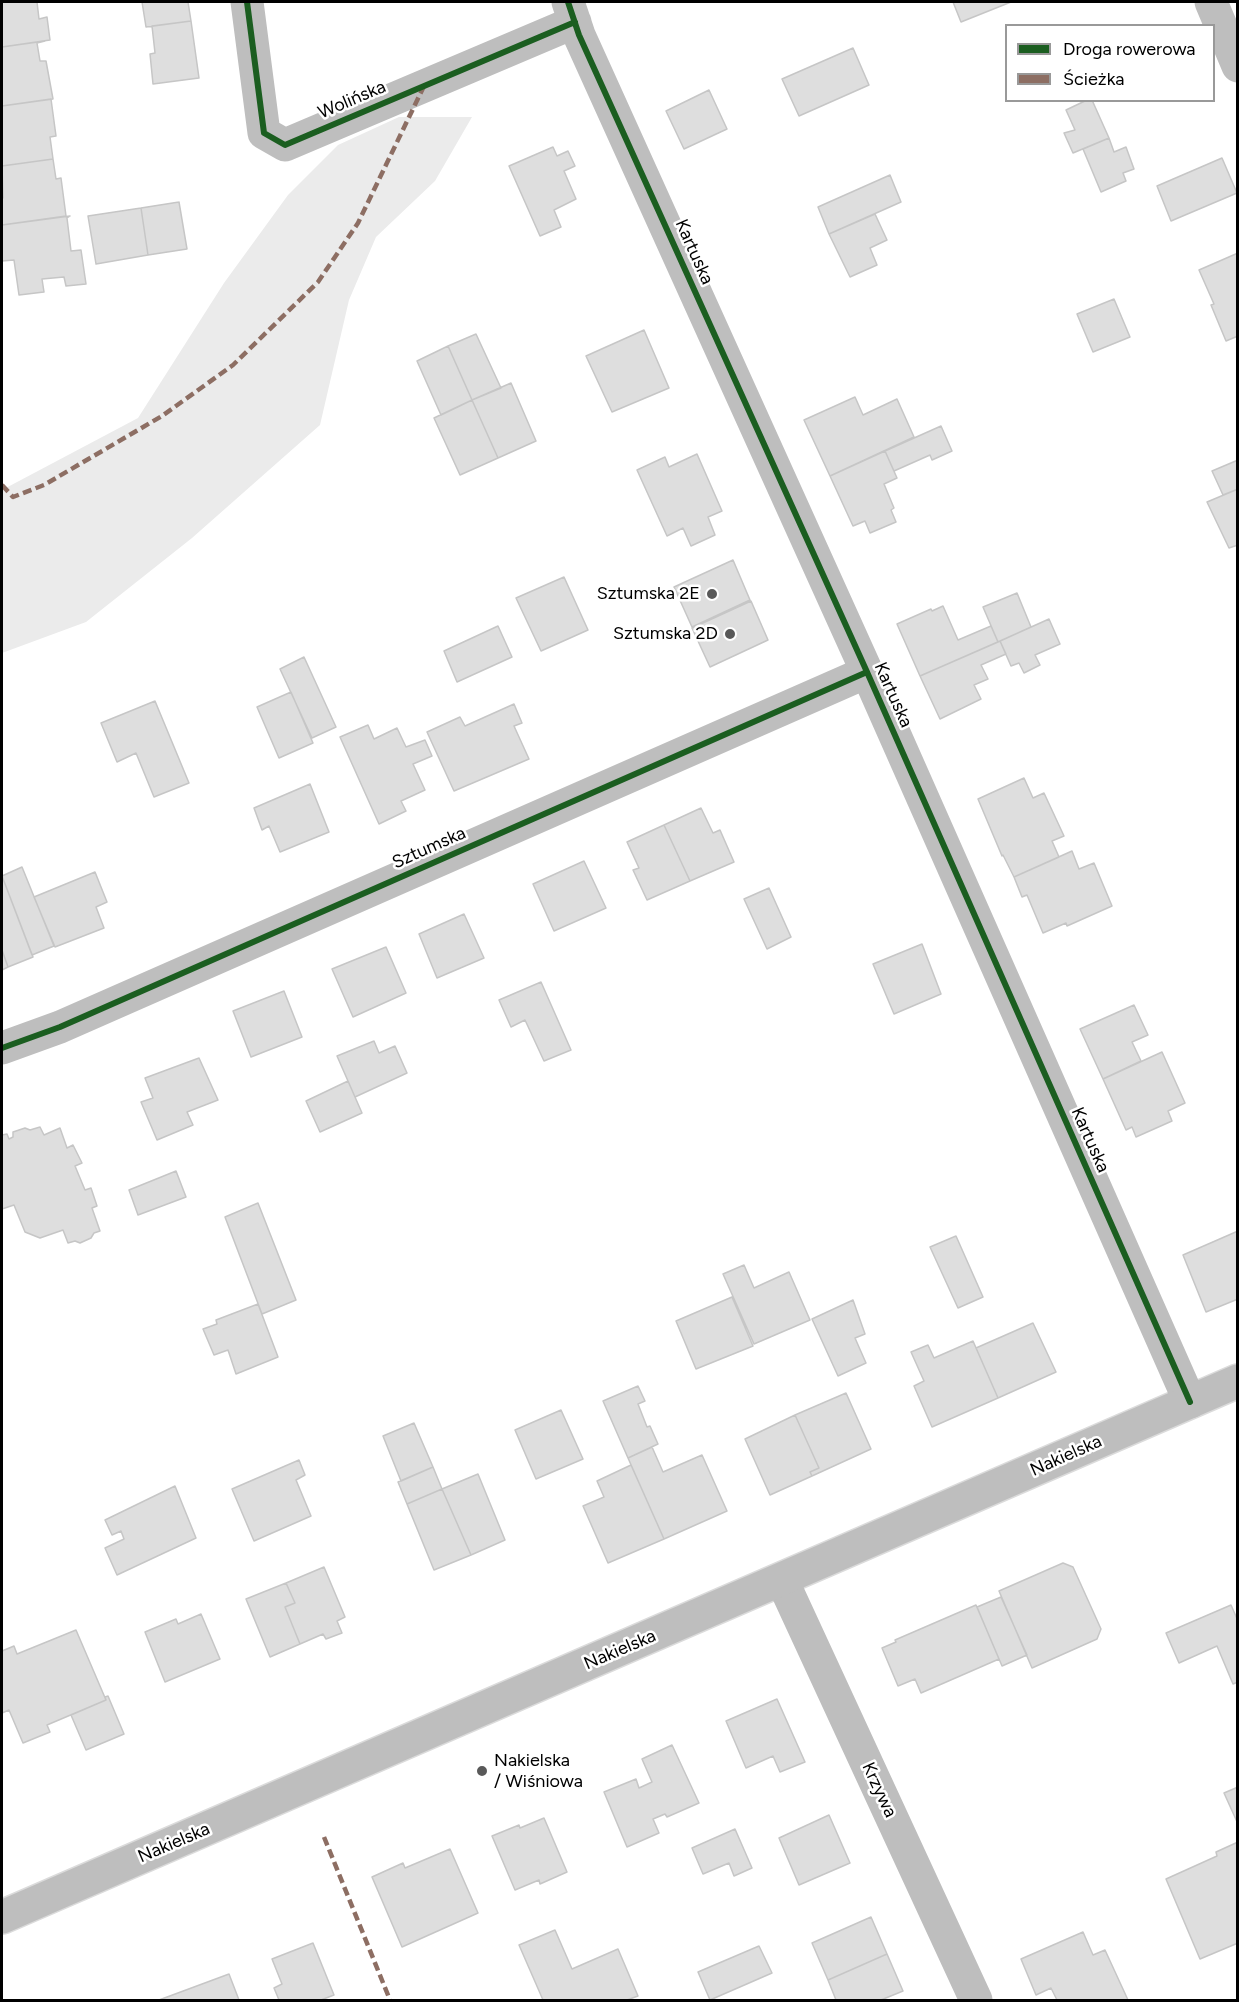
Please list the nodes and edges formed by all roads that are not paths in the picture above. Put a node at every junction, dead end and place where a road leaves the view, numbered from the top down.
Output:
1 (247, 2) edge
2 (1211, 2) edge
3 (572, 12) edge
4 (1238, 66) edge
5 (867, 672) junction
6 (2, 1048) edge
7 (1238, 1382) edge
8 (1190, 1402) junction
9 (782, 1580) junction
10 (2, 1917) edge
11 (976, 2001) edge

1 - 3 street, Wolińska
2 - 4 street
3 - 5 street, Kartuska
5 - 6 street, Sztumska
5 - 8 street, Kartuska
7 - 8 street, Nakielska
8 - 9 street, Nakielska
9 - 10 street, Nakielska
9 - 11 street, Krzywa

